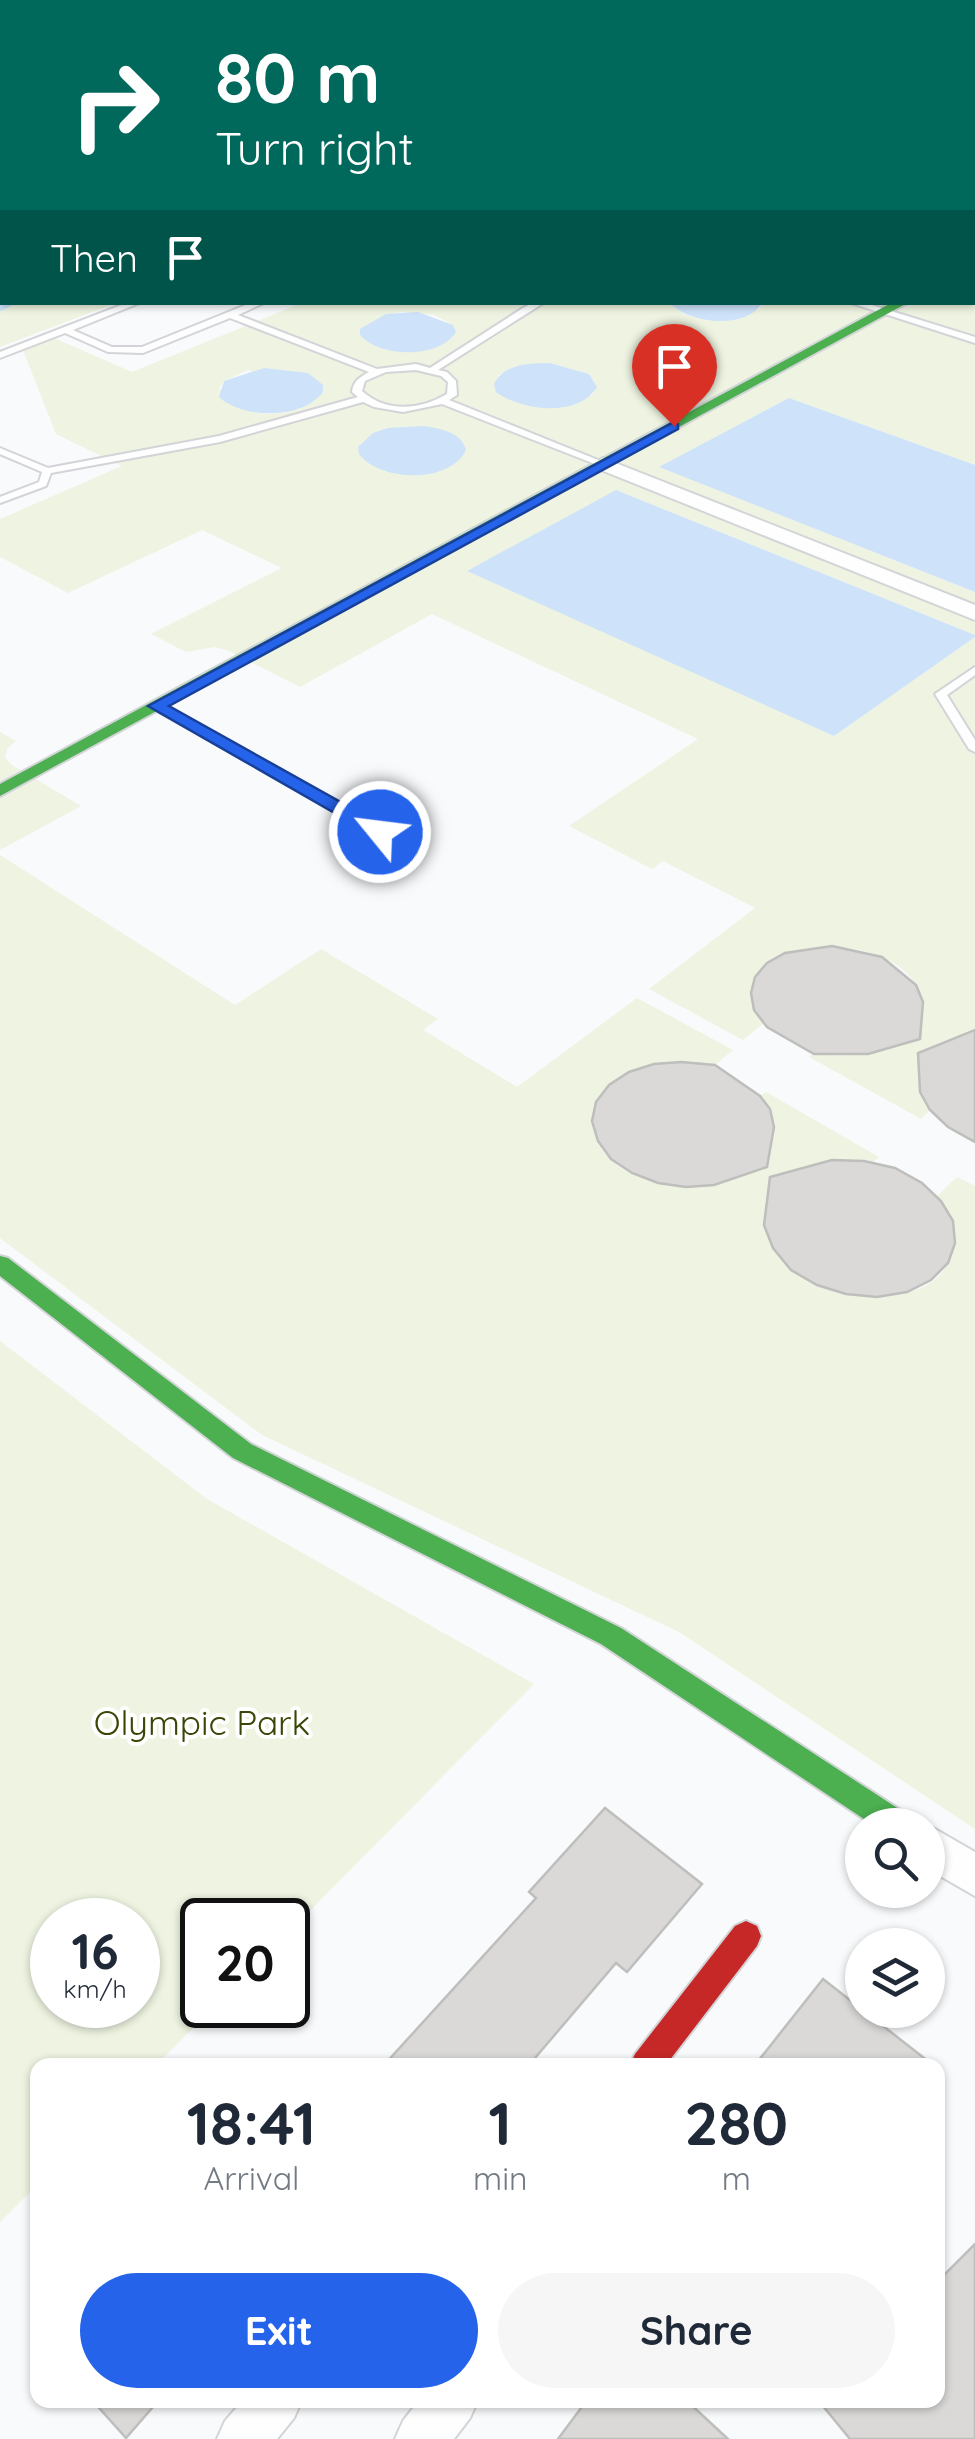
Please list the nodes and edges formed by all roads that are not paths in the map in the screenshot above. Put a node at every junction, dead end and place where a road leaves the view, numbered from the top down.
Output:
1 (130, 305) edge
2 (255, 305) edge
3 (535, 305) edge
4 (893, 308) edge
5 (231, 315) junction
6 (65, 330) junction
7 (975, 340) edge
8 (0, 355) edge
9 (432, 370) junction
10 (376, 372) junction
11 (362, 398) junction
12 (443, 401) junction
13 (0, 450) edge
14 (603, 464) junction
15 (47, 471) junction
16 (0, 500) edge
17 (975, 614) edge
18 (975, 670) edge
19 (156, 706) junction
20 (975, 748) edge
21 (0, 791) edge
22 (380, 832) dead end
23 (0, 1264) edge
24 (872, 1808) edge
25 (945, 1856) edge
26 (975, 1876) edge
27 (746, 1936) dead end
28 (651, 2058) edge
29 (269, 2408) edge
30 (446, 2408) edge
31 (243, 2439) edge
32 (422, 2439) edge

1 - 6 lane
2 - 5 lane
3 - 9 lane
4 - 7 lane
4 - 14 street
5 - 6 lane
5 - 10 lane
6 - 8 lane
9 - 10 lane
9 - 12 lane
10 - 11 lane
11 - 12 lane
11 - 15 lane
12 - 14 lane
13 - 15 lane
14 - 17 street
14 - 19 street
15 - 16 lane
18 - 20 lane
19 - 21 street
19 - 22 lane
23 - 24 street
25 - 26 street
27 - 28 street
29 - 31 street
30 - 32 street

